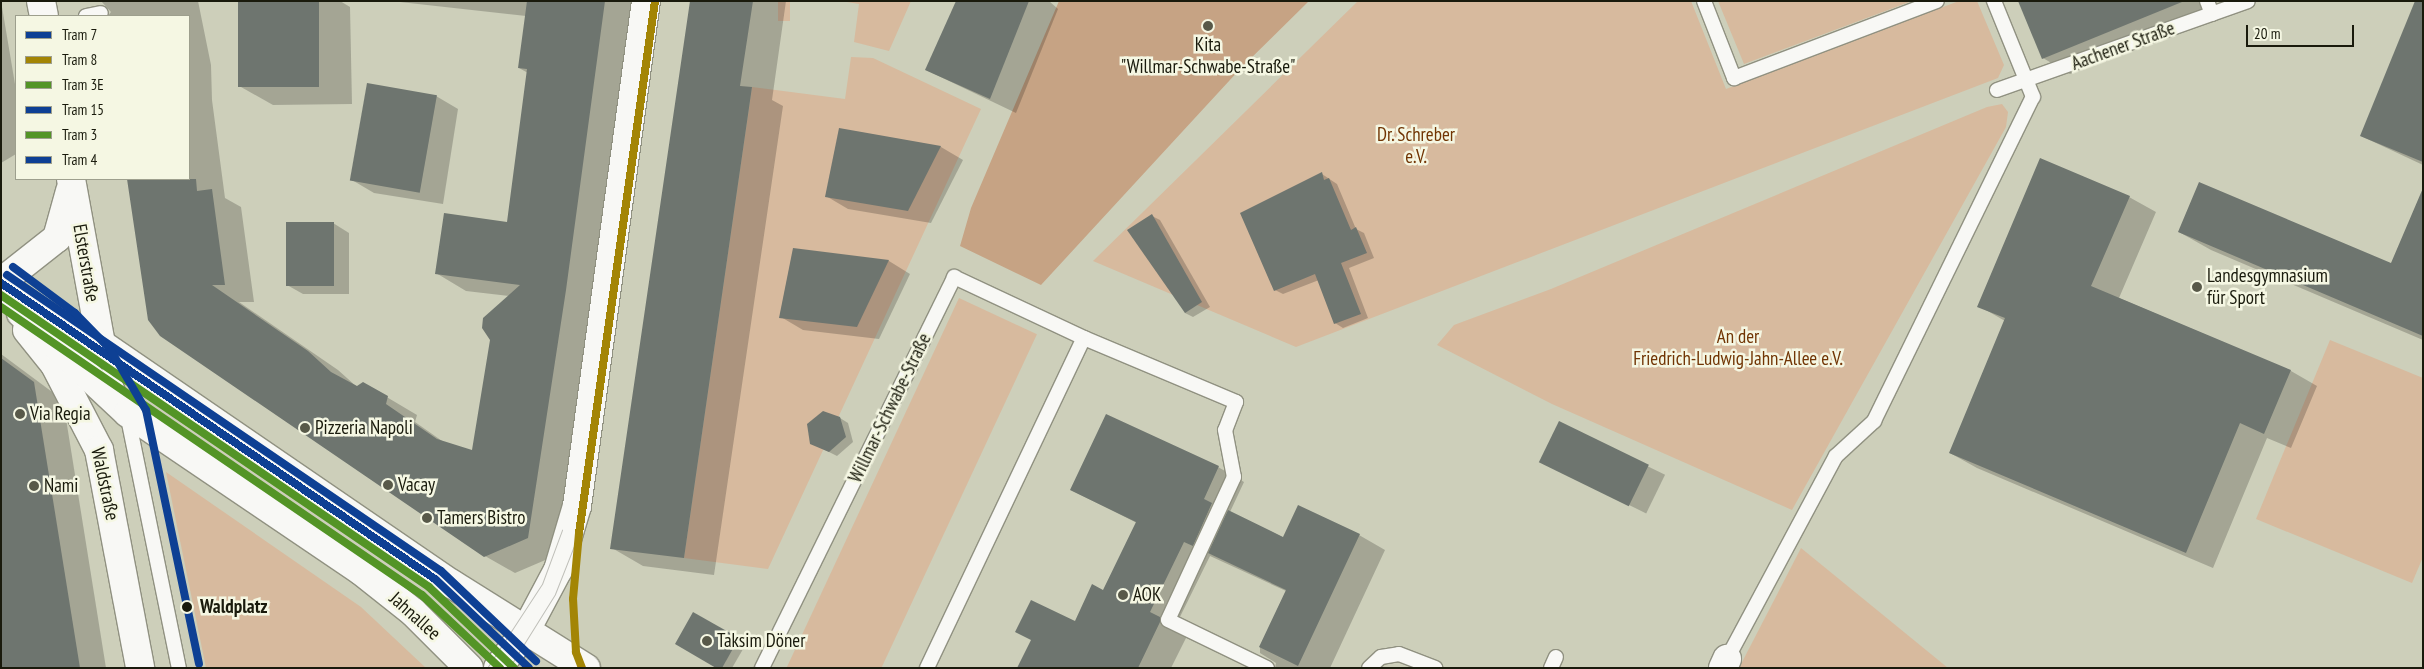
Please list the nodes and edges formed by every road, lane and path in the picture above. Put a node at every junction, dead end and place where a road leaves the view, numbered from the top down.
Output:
1 (41, 1) edge
2 (646, 1) edge
3 (1704, 1) edge
4 (1937, 1) edge
5 (1994, 1) edge
6 (2248, 1) edge
7 (2209, 8) edge
8 (101, 13) dead end
9 (44, 15) edge
10 (91, 15) edge
11 (2026, 80) junction
12 (1997, 90) dead end
13 (71, 181) edge
14 (1, 282) edge
15 (1, 295) edge
16 (1084, 338) junction
17 (101, 344) junction
18 (126, 414) junction
19 (525, 632) junction
20 (1725, 664) edge
21 (140, 668) edge
22 (179, 668) edge
23 (469, 668) edge
24 (498, 668) edge
25 (586, 668) edge
26 (762, 668) edge
27 (927, 668) edge
28 (1268, 668) edge
29 (1369, 668) edge
30 (1435, 668) edge

1 - 9 main road
2 - 19 main road
3 - 4 lane
5 - 11 lane
6 - 7 lane, Aachener Straße
7 - 11 lane, Aachener Straße
8 - 10 lane
11 - 12 lane, Aachener Straße
11 - 20 lane
13 - 14 main road, Elsterstraße
13 - 17 main road, Elsterstraße
15 - 17 main road
15 - 18 main road, Jahnallee
15 - 21 main road, Waldstraße
16 - 26 lane, Willmar-Schwabe-Straße
16 - 27 lane
16 - 28 lane, Willmar-Schwabe-Straße
17 - 18 lane
17 - 19 main road
18 - 22 lane
18 - 23 main road, Jahnallee
19 - 24 main road
19 - 25 main road
29 - 30 lane

